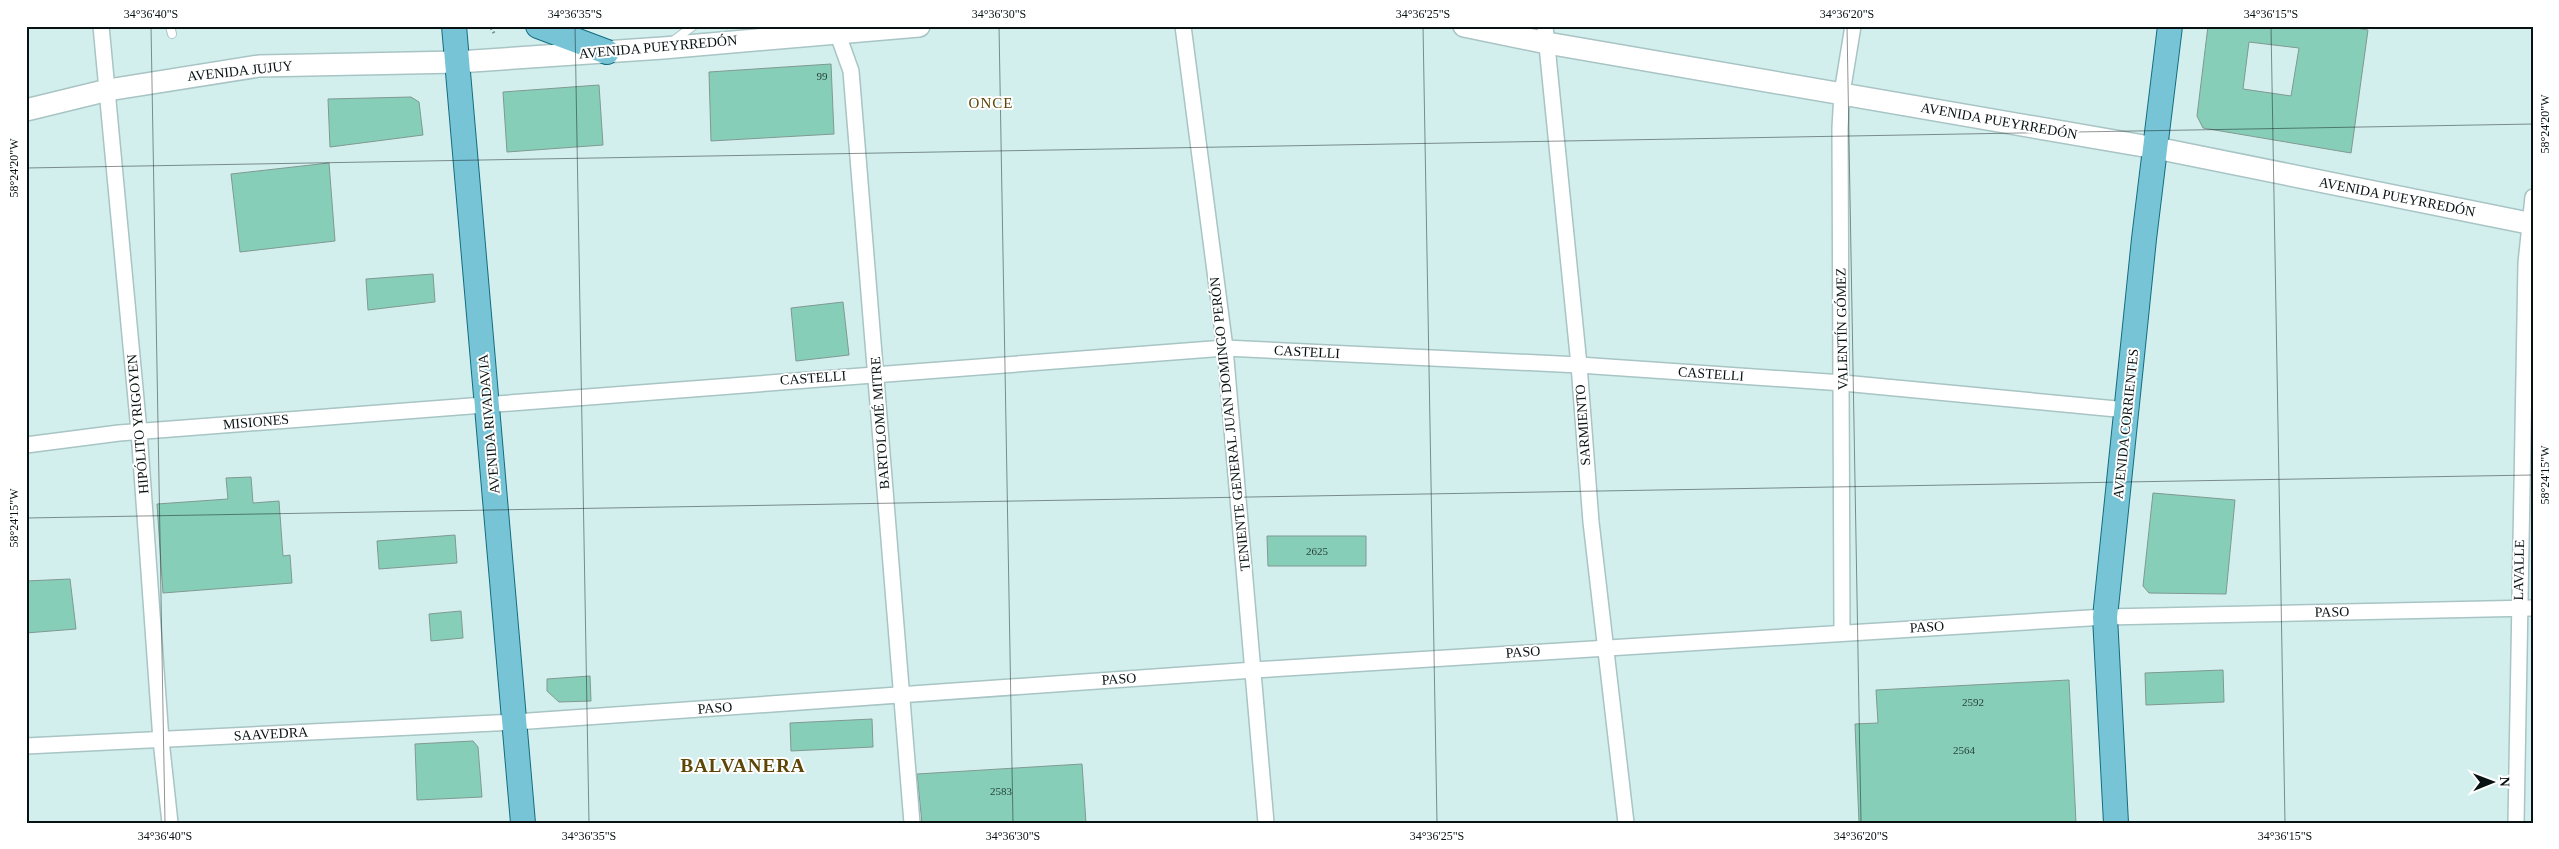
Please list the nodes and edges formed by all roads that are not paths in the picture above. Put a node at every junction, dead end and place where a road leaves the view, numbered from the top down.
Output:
1 (101, 26) edge
2 (454, 26) edge
3 (538, 26) edge
4 (693, 26) edge
5 (919, 26) edge
6 (1183, 26) edge
7 (1464, 26) edge
8 (1853, 26) edge
9 (2170, 26) edge
10 (837, 29) edge
11 (1546, 35) edge
12 (663, 48) junction
13 (607, 52) junction
14 (458, 62) junction
15 (108, 90) junction
16 (1842, 92) junction
17 (26, 110) edge
18 (2154, 148) junction
19 (2533, 197) edge
20 (2531, 224) edge
21 (1225, 348) junction
22 (1579, 365) junction
23 (877, 373) junction
24 (1843, 383) junction
25 (487, 403) junction
26 (2127, 410) junction
27 (139, 431) junction
28 (26, 445) edge
29 (2526, 608) edge
30 (2106, 617) junction
31 (1842, 632) junction
32 (1605, 647) junction
33 (1254, 670) junction
34 (901, 695) junction
35 (515, 722) junction
36 (161, 740) junction
37 (26, 746) edge
38 (170, 823) edge
39 (523, 823) edge
40 (912, 823) edge
41 (1266, 823) edge
42 (1626, 823) edge
43 (2116, 823) edge
44 (2516, 823) edge

1 - 15 street, HIPÓLITO YRIGOYEN
2 - 14 main road, AVENIDA RIVADAVIA
3 - 13 main road
4 - 12 lane
5 - 10 main road, AVENIDA PUEYRREDÓN
6 - 21 street, TENIENTE GENERAL JUAN DOMINGO PERÓN
7 - 11 main road, AVENIDA PUEYRREDÓN
8 - 16 street, VALENTÍN GÓMEZ
9 - 18 main road, AVENIDA CORRIENTES
10 - 12 main road, AVENIDA PUEYRREDÓN
10 - 23 street, BARTOLOMÉ MITRE
11 - 16 main road, AVENIDA PUEYRREDÓN
11 - 22 street, SARMIENTO
12 - 13 main road, AVENIDA PUEYRREDÓN
13 - 14 main road, AVENIDA PUEYRREDÓN
14 - 15 main road, AVENIDA JUJUY
14 - 25 main road, AVENIDA RIVADAVIA
15 - 17 main road, AVENIDA JUJUY
15 - 27 street, HIPÓLITO YRIGOYEN
16 - 18 main road, AVENIDA PUEYRREDÓN
16 - 24 street, VALENTÍN GÓMEZ
18 - 20 main road, AVENIDA PUEYRREDÓN
18 - 26 main road, AVENIDA CORRIENTES
19 - 20 street, LAVALLE
20 - 29 street, LAVALLE
21 - 22 street, CASTELLI
21 - 23 street, CASTELLI
21 - 33 street, TENIENTE GENERAL JUAN DOMINGO PERÓN
22 - 24 street, CASTELLI
22 - 32 street, SARMIENTO
23 - 25 street, CASTELLI
23 - 34 street, BARTOLOMÉ MITRE
24 - 26 street, CASTELLI
24 - 31 street, VALENTÍN GÓMEZ
25 - 27 street, MISIONES
25 - 35 main road, AVENIDA RIVADAVIA
26 - 30 main road, AVENIDA CORRIENTES
27 - 28 street, MISIONES
27 - 36 street, HIPÓLITO YRIGOYEN
29 - 30 street, PASO
29 - 44 street, LAVALLE
30 - 31 street, PASO
30 - 43 main road, AVENIDA CORRIENTES
31 - 32 street, PASO
32 - 33 street, PASO
32 - 42 street, SARMIENTO
33 - 34 street, PASO
33 - 41 street, TENIENTE GENERAL JUAN DOMINGO PERÓN
34 - 35 street, PASO
34 - 40 street, BARTOLOMÉ MITRE
35 - 36 street, SAAVEDRA
35 - 39 main road, AVENIDA RIVADAVIA
36 - 37 street, SAAVEDRA
36 - 38 street, HIPÓLITO YRIGOYEN

